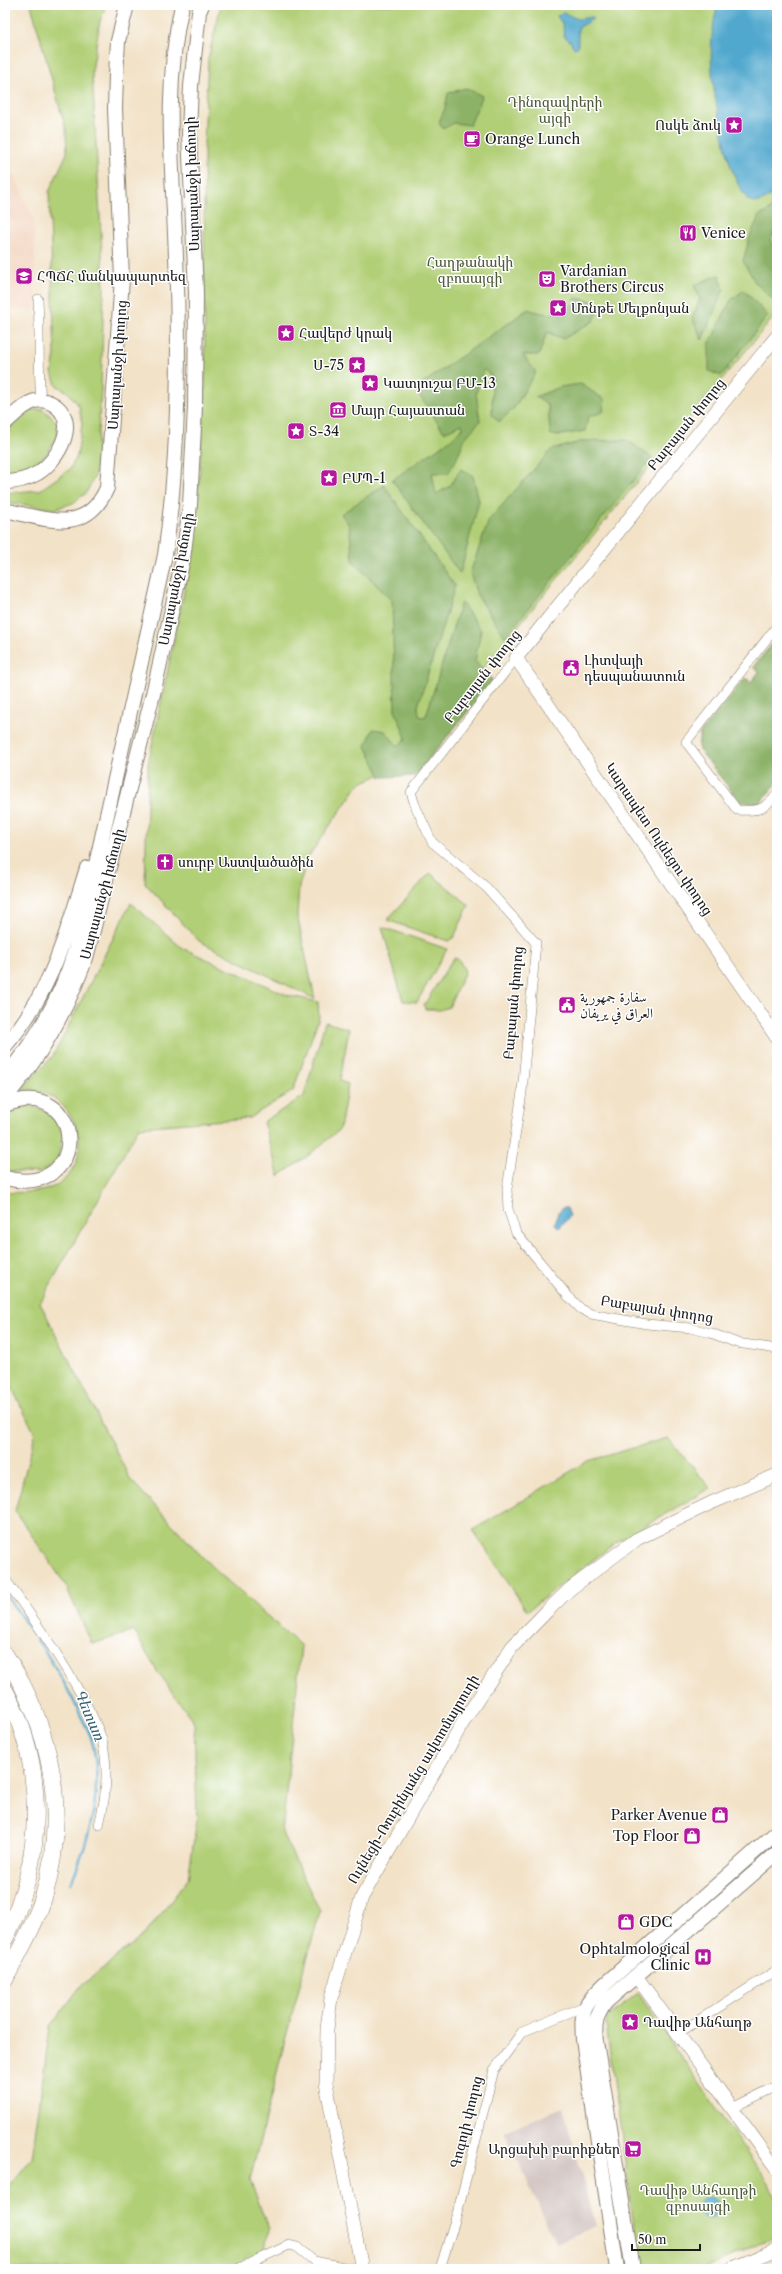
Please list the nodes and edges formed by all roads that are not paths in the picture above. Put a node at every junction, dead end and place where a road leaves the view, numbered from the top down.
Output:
1 (127, 5) edge
2 (182, 5) edge
3 (201, 9) edge
4 (38, 299) dead end
5 (777, 336) edge
6 (41, 401) junction
7 (5, 423) edge
8 (5, 482) edge
9 (5, 510) edge
10 (777, 626) edge
11 (516, 658) junction
12 (777, 794) edge
13 (103, 831) junction
14 (776, 1036) edge
15 (5, 1046) edge
16 (5, 1077) edge
17 (5, 1098) edge
18 (5, 1105) edge
19 (5, 1178) edge
20 (777, 1349) edge
21 (777, 1475) edge
22 (5, 1579) edge
23 (5, 1655) edge
24 (5, 1691) edge
25 (99, 1825) dead end
26 (777, 1832) edge
27 (777, 1853) edge
28 (5, 1938) edge
29 (777, 1970) edge
30 (636, 1976) junction
31 (5, 1979) edge
32 (585, 2006) junction
33 (677, 2034) junction
34 (777, 2086) edge
35 (732, 2108) junction
36 (777, 2170) edge
37 (777, 2249) edge
38 (237, 2269) edge
39 (354, 2269) edge
40 (362, 2269) edge
41 (440, 2269) edge
42 (618, 2269) edge
43 (633, 2269) edge
44 (731, 2269) edge

1 - 9 main road, Սարալանջի փողոց
2 - 3 main road
2 - 13 main road, Սարալանջի խճուղի
3 - 17 main road, Սարալանջի խճուղի
4 - 6 street
5 - 11 street, Բաբայան փողոց
6 - 7 main road
6 - 8 main road
10 - 12 street
11 - 14 street, Կարապետ Ուլնեցու փողոց
11 - 20 street, Բաբայան փողոց
13 - 15 main road
13 - 16 main road, Սարալանջի խճուղի
18 - 19 main road
21 - 40 street, Ուլնեցի-Ռուբինյանց ավտոմայրուղի
22 - 25 street
23 - 31 highway
24 - 28 highway
26 - 32 main road
27 - 30 main road
29 - 33 street
30 - 33 street
30 - 43 main road
32 - 41 street, Գոգոլի փողոց
32 - 42 main road
33 - 35 street
34 - 35 street
35 - 36 street
37 - 44 street
38 - 39 street

